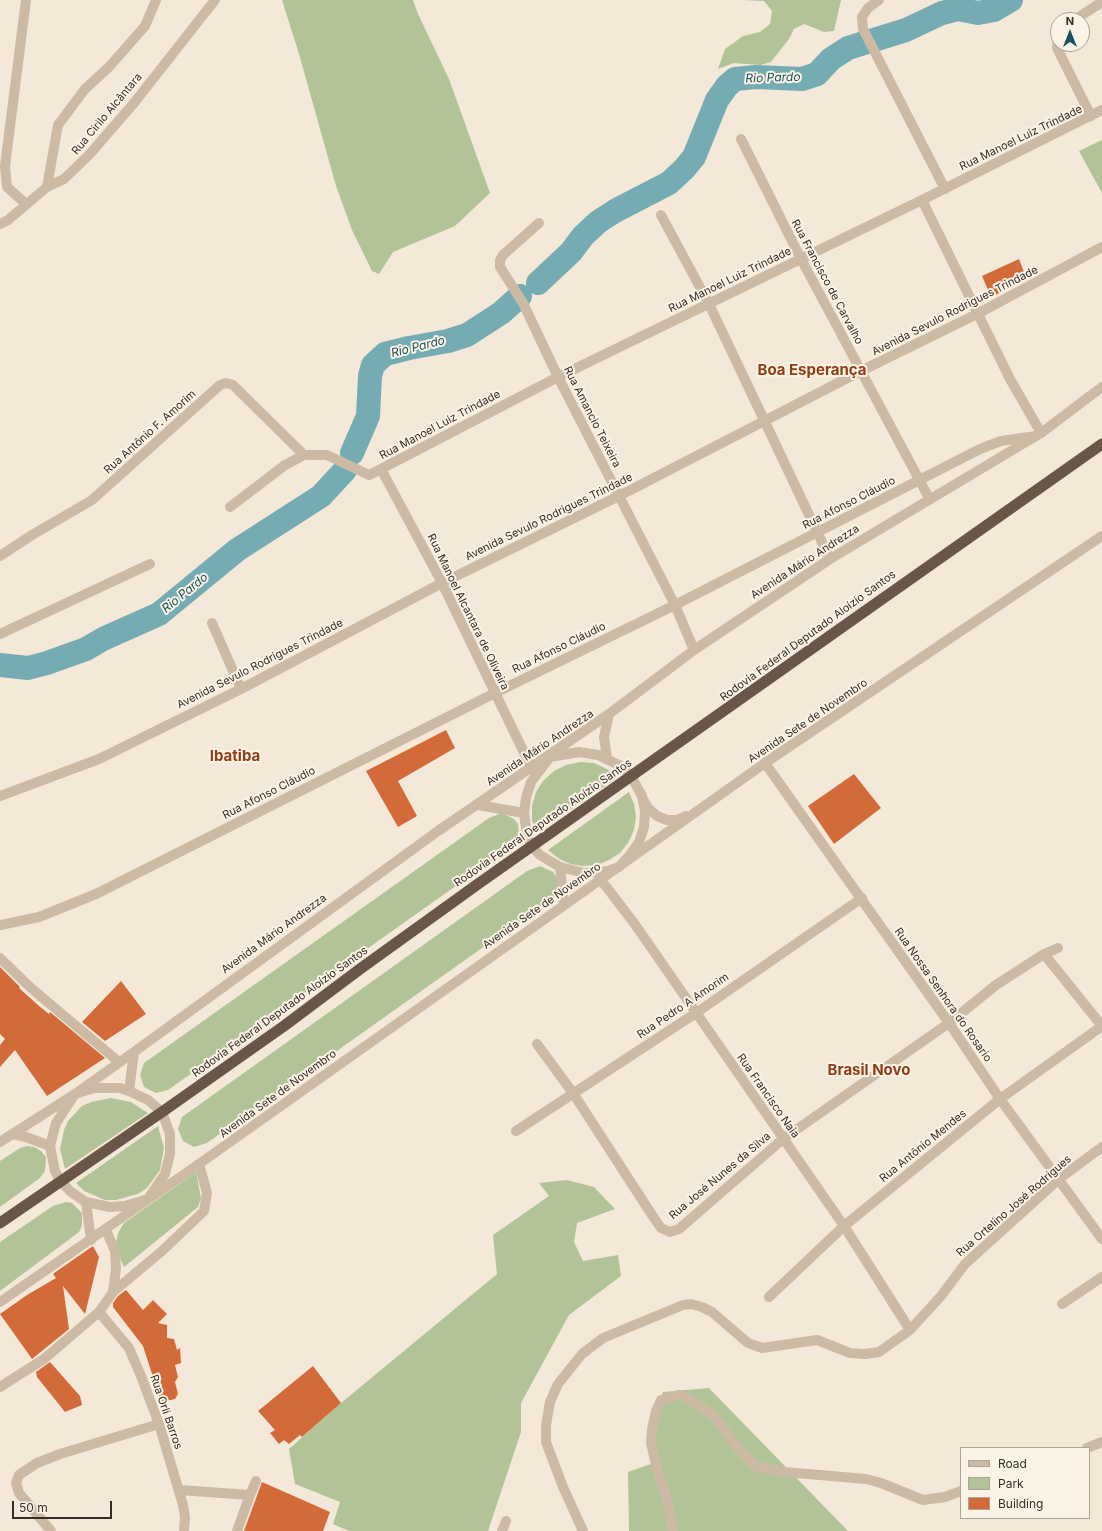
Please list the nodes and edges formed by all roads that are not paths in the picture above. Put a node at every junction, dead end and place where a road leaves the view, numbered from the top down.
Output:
1 (26, 0) edge
2 (156, 0) edge
3 (215, 0) edge
4 (879, 0) edge
5 (1102, 2) edge
6 (1086, 12) edge
7 (1059, 52) edge
8 (1102, 110) edge
9 (1091, 116) junction
10 (741, 139) dead end
11 (47, 187) junction
12 (945, 189) junction
13 (922, 200) junction
14 (26, 204) junction
15 (661, 215) dead end
16 (539, 223) dead end
17 (0, 224) edge
18 (1102, 247) edge
19 (801, 259) junction
20 (708, 304) junction
21 (978, 314) junction
22 (861, 371) junction
23 (558, 377) junction
24 (1102, 387) edge
25 (765, 421) junction
26 (1038, 434) junction
27 (1102, 444) edge
28 (304, 455) junction
29 (381, 469) junction
30 (920, 481) junction
31 (619, 496) junction
32 (929, 498) junction
33 (230, 507) dead end
34 (818, 532) junction
35 (1102, 536) edge
36 (0, 556) edge
37 (830, 559) junction
38 (150, 564) dead end
39 (442, 583) junction
40 (675, 605) junction
41 (212, 623) dead end
42 (0, 634) edge
43 (694, 650) junction
44 (241, 689) junction
45 (495, 693) junction
46 (609, 714) junction
47 (550, 757) junction
48 (608, 758) junction
49 (765, 763) junction
50 (531, 767) junction
51 (631, 776) junction
52 (0, 796) edge
53 (642, 796) junction
54 (478, 805) junction
55 (697, 812) junction
56 (524, 813) junction
57 (532, 847) junction
58 (560, 867) junction
59 (619, 867) junction
60 (601, 880) junction
61 (862, 898) junction
62 (564, 905) junction
63 (0, 924) edge
64 (1058, 948) dead end
65 (1044, 954) junction
66 (0, 958) edge
67 (696, 1013) junction
68 (949, 1023) junction
69 (1102, 1026) edge
70 (537, 1044) dead end
71 (134, 1052) junction
72 (119, 1062) junction
73 (129, 1091) junction
74 (573, 1093) junction
75 (75, 1094) junction
76 (1000, 1099) junction
77 (162, 1112) junction
78 (516, 1131) dead end
79 (12, 1134) junction
80 (783, 1139) junction
81 (0, 1142) edge
82 (50, 1146) junction
83 (1102, 1147) edge
84 (199, 1164) junction
85 (1059, 1179) junction
86 (61, 1182) junction
87 (148, 1199) junction
88 (86, 1202) junction
89 (0, 1223) edge
90 (89, 1223) junction
91 (844, 1226) junction
92 (106, 1230) junction
93 (1102, 1239) edge
94 (91, 1240) junction
95 (1102, 1277) edge
96 (113, 1292) junction
97 (769, 1297) dead end
98 (0, 1302) edge
99 (1062, 1304) dead end
100 (99, 1312) junction
101 (910, 1330) junction
102 (0, 1386) edge
103 (159, 1424) junction
104 (1102, 1442) edge
105 (1090, 1447) edge
106 (256, 1481) dead end
107 (179, 1490) junction
108 (960, 1491) edge
109 (250, 1495) junction
110 (506, 1521) dead end
111 (51, 1531) edge
112 (184, 1531) edge
113 (237, 1531) edge
114 (502, 1531) edge
115 (583, 1531) edge
116 (673, 1531) edge

1 - 14 street
2 - 11 street
3 - 11 street, Rua Cirilo Alcântara
4 - 12 street
5 - 6 street
7 - 9 street
8 - 9 street, Rua Manoel Luiz Trindade
9 - 12 street, Rua Manoel Luiz Trindade
10 - 19 street, Rua Francisco de Carvalho
11 - 14 street, Rua Cirilo Alcântara
12 - 13 street, Rua Manoel Luiz Trindade
13 - 19 street, Rua Manoel Luiz Trindade
13 - 21 street
14 - 17 street, Rua Cirilo Alcântara
15 - 20 street
16 - 23 street, Rua Amancio Teixeira
18 - 21 street, Avenida Sevulo Rodrigues Trindade
19 - 20 street, Rua Manoel Luiz Trindade
19 - 22 street, Rua Francisco de Carvalho
20 - 23 street, Rua Manoel Luiz Trindade
20 - 25 street
21 - 22 street, Avenida Sevulo Rodrigues Trindade
21 - 26 street
22 - 25 street, Avenida Sevulo Rodrigues Trindade
22 - 30 street, Rua Francisco de Carvalho
23 - 29 street, Rua Manoel Luiz Trindade
23 - 31 street, Rua Amancio Teixeira
24 - 26 street, Avenida Mário Andrezza
25 - 31 street, Avenida Sevulo Rodrigues Trindade
25 - 34 street
26 - 30 street, Rua Afonso Cláudio
26 - 32 street, Avenida Mário Andrezza
27 - 51 highway, Rodovia Federal Deputado Aloízio Santos
28 - 29 street, Rua Manoel Luiz Trindade
28 - 33 street
28 - 36 street, Rua Antônio F. Amorim
29 - 39 street, Rua Manoel Alcantara de Oliveira
30 - 32 street, Rua Francisco de Carvalho
30 - 34 street, Rua Afonso Cláudio
31 - 39 street, Avenida Sevulo Rodrigues Trindade
31 - 40 street, Rua Amancio Teixeira
32 - 37 street, Avenida Mário Andrezza
34 - 37 street
34 - 40 street, Rua Afonso Cláudio
35 - 49 street, Avenida Sete de Novembro
37 - 43 street, Avenida Mário Andrezza
38 - 42 street
39 - 44 street, Avenida Sevulo Rodrigues Trindade
39 - 45 street, Rua Manoel Alcantara de Oliveira
40 - 43 street, Rua Amancio Teixeira
40 - 45 street, Rua Afonso Cláudio
41 - 44 street
43 - 46 street, Avenida Mário Andrezza
44 - 52 street, Avenida Sevulo Rodrigues Trindade
45 - 50 street, Rua Manoel Alcantara de Oliveira
45 - 63 street, Rua Afonso Cláudio
46 - 47 street, Avenida Mário Andrezza
46 - 48 street
47 - 48 street
47 - 50 street, Avenida Mário Andrezza
47 - 56 street
48 - 51 street
49 - 55 street, Avenida Sete de Novembro
49 - 61 street, Rua Nossa Senhora do Rosario
50 - 54 street, Avenida Mário Andrezza
51 - 53 street
51 - 57 highway, Rodovia Federal Deputado Aloízio Santos
53 - 55 street
53 - 59 street
54 - 56 street
54 - 71 street, Avenida Mário Andrezza
55 - 59 street, Avenida Sete de Novembro
56 - 57 street
57 - 58 street
57 - 77 highway, Rodovia Federal Deputado Aloízio Santos
58 - 59 street
58 - 62 street
59 - 60 street, Avenida Sete de Novembro
60 - 62 street, Avenida Sete de Novembro
60 - 67 street, Rua Francisco Naia
61 - 67 street, Rua Pedro A Amorim
61 - 68 street, Rua Nossa Senhora do Rosario
62 - 84 street, Avenida Sete de Novembro
64 - 65 street, Rua José Nunes da Silva
65 - 68 street, Rua José Nunes da Silva
65 - 69 street
66 - 72 street
67 - 74 street, Rua Pedro A Amorim
67 - 80 street, Rua Francisco Naia
68 - 76 street, Rua Nossa Senhora do Rosario
68 - 80 street, Rua José Nunes da Silva
69 - 76 street, Rua Antônio Mendes
70 - 74 street
71 - 72 street, Avenida Mário Andrezza
71 - 73 street
72 - 75 street, Avenida Mário Andrezza
73 - 75 street
73 - 77 street
74 - 78 street, Rua Pedro A Amorim
74 - 80 street, Rua José Nunes da Silva
75 - 79 street, Avenida Mário Andrezza
75 - 82 street
76 - 85 street, Rua Nossa Senhora do Rosario
76 - 91 street, Rua Antônio Mendes
77 - 86 highway, Rodovia Federal Deputado Aloízio Santos
77 - 87 street
79 - 81 street, Avenida Mário Andrezza
79 - 82 street
80 - 91 street, Rua Francisco Naia
82 - 86 street
83 - 85 street, Rua Ortelino José Rodrigues
84 - 87 street, Avenida Sete de Novembro
84 - 96 street
85 - 93 street, Rua Nossa Senhora do Rosario
85 - 101 street, Rua Ortelino José Rodrigues
86 - 88 street
86 - 89 highway, Rodovia Federal Deputado Aloízio Santos
87 - 88 street
87 - 92 street, Avenida Sete de Novembro
88 - 90 street
90 - 92 street
90 - 94 street
91 - 97 street, Rua Antônio Mendes
91 - 101 street, Rua Francisco Naia
92 - 94 street, Avenida Sete de Novembro
92 - 96 street
94 - 98 street, Avenida Sete de Novembro
95 - 99 street
96 - 100 street
100 - 102 street
100 - 103 street, Rua Orli Barros
101 - 115 street, Rua Ortelino José Rodrigues
103 - 107 street, Rua Orli Barros
103 - 111 street
104 - 105 street
106 - 109 street
107 - 109 street
107 - 112 street, Rua Orli Barros
108 - 116 street
109 - 113 street
110 - 114 street

